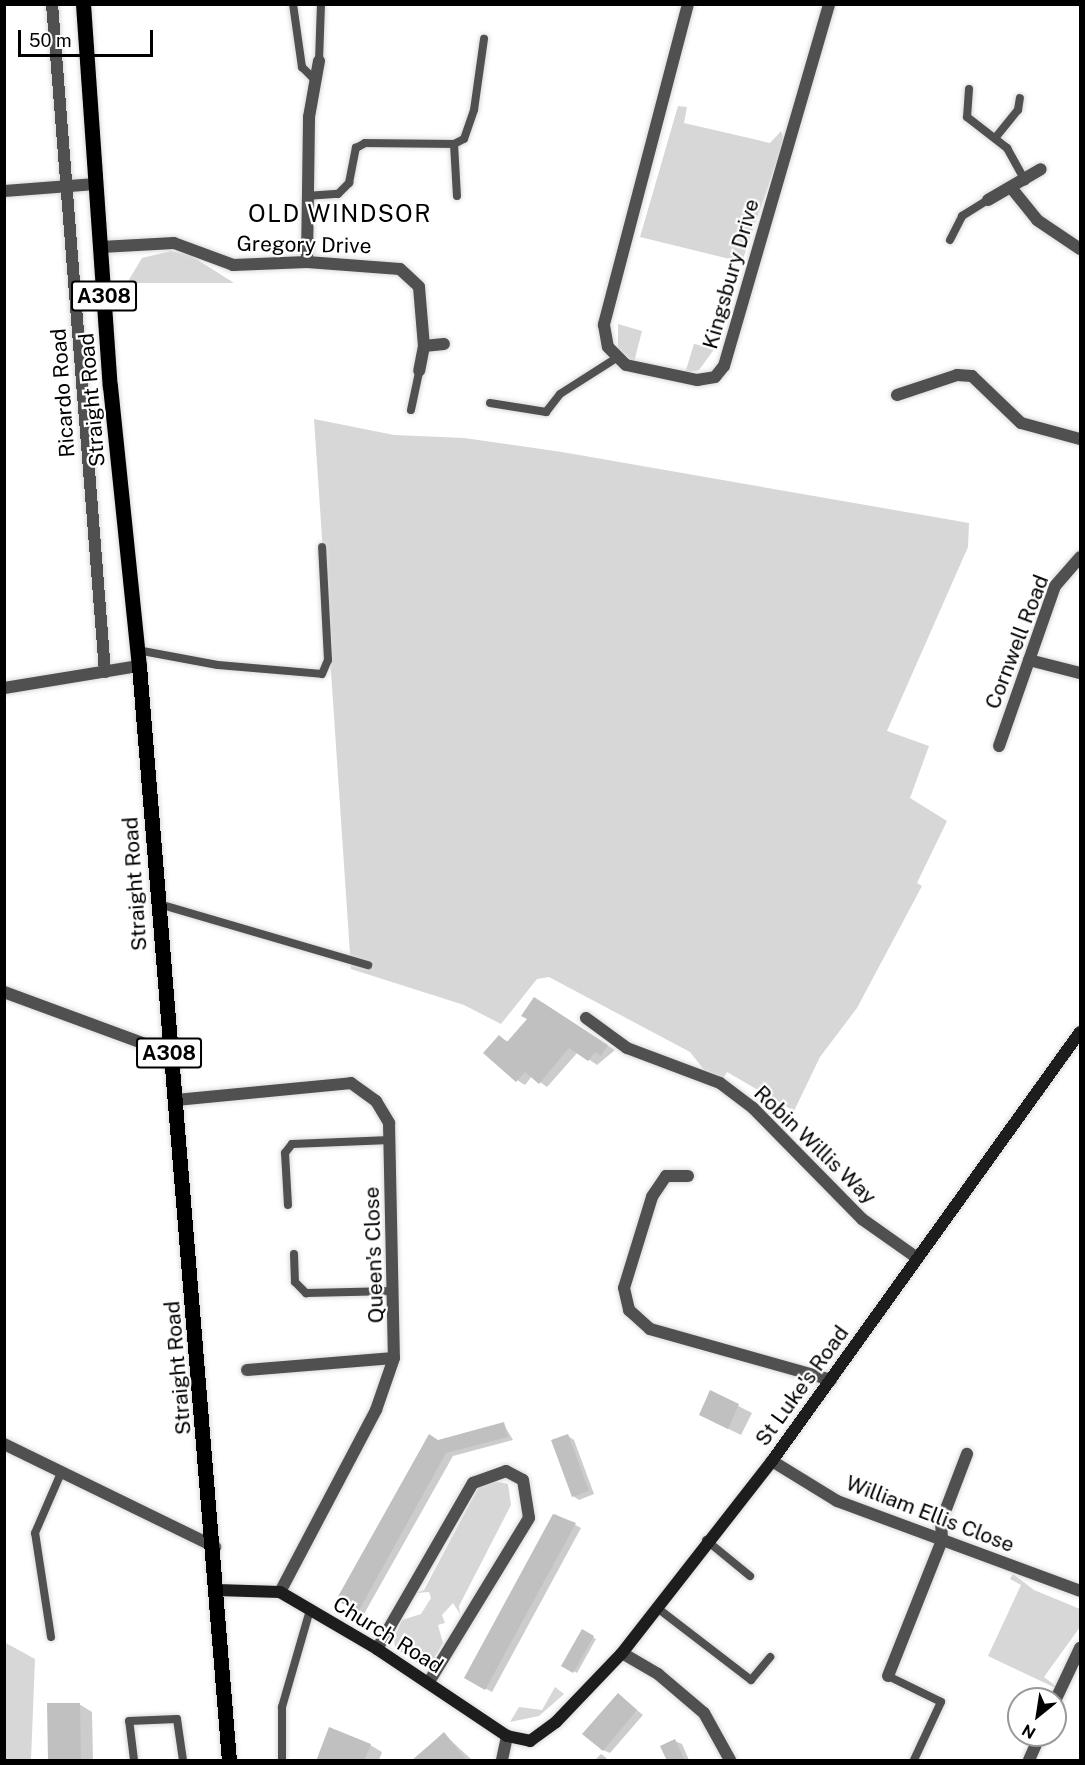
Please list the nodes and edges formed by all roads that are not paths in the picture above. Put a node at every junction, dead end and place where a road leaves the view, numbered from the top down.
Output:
1 (52, 4) edge
2 (83, 4) edge
3 (293, 4) edge
4 (321, 4) edge
5 (688, 4) edge
6 (828, 4) edge
7 (484, 39) dead end
8 (319, 61) joint
9 (316, 81) junction
10 (969, 89) dead end
11 (1020, 98) dead end
12 (996, 137) junction
13 (454, 144) junction
14 (1041, 169) dead end
15 (1025, 181) junction
16 (96, 184) junction
17 (69, 185) junction
18 (1013, 190) junction
19 (4, 191) edge
20 (306, 196) junction
21 (457, 196) dead end
22 (988, 200) joint
23 (950, 240) dead end
24 (100, 247) junction
25 (1080, 249) edge
26 (307, 262) junction
27 (444, 344) dead end
28 (424, 346) junction
29 (618, 357) junction
30 (419, 371) joint
31 (897, 395) dead end
32 (490, 404) dead end
33 (411, 410) dead end
34 (1080, 439) edge
35 (322, 547) dead end
36 (1080, 557) edge
37 (137, 650) junction
38 (1029, 660) junction
39 (139, 666) junction
40 (105, 672) junction
41 (1080, 673) edge
42 (4, 688) edge
43 (999, 746) dead end
44 (159, 904) junction
45 (368, 965) dead end
46 (4, 992) edge
47 (586, 1018) dead end
48 (1080, 1032) edge
49 (168, 1046) junction
50 (176, 1100) junction
51 (390, 1140) junction
52 (688, 1176) dead end
53 (288, 1205) dead end
54 (294, 1254) dead end
55 (917, 1258) junction
56 (394, 1291) junction
57 (394, 1358) junction
58 (247, 1370) dead end
59 (831, 1380) junction
60 (4, 1444) edge
61 (967, 1454) dead end
62 (772, 1461) junction
63 (61, 1473) junction
64 (706, 1540) junction
65 (942, 1540) junction
66 (214, 1547) junction
67 (750, 1576) dead end
68 (217, 1590) junction
69 (1080, 1591) edge
70 (280, 1592) junction
71 (656, 1607) junction
72 (310, 1610) junction
73 (51, 1637) dead end
74 (378, 1648) junction
75 (1080, 1648) edge
76 (622, 1653) junction
77 (770, 1657) dead end
78 (888, 1676) joint
79 (429, 1682) junction
80 (1062, 1687) edge
81 (507, 1736) junction
82 (530, 1741) joint
83 (1035, 1747) edge
84 (134, 1761) edge
85 (183, 1761) edge
86 (229, 1761) edge
87 (282, 1761) edge
88 (502, 1761) edge
89 (729, 1761) edge
90 (914, 1761) edge
91 (1029, 1761) edge

1 - 17 street, Ricardo Road
2 - 16 main road, Straight Road / A308
3 - 9 lane
4 - 8 lane
5 - 29 street
6 - 29 street, Kingsbury Drive
7 - 13 lane
8 - 9 street
9 - 20 street
10 - 12 lane
11 - 12 lane
12 - 15 lane
13 - 20 lane
13 - 21 lane
14 - 15 street
15 - 18 street
16 - 17 street
16 - 24 main road, Straight Road / A308
17 - 19 street
17 - 40 street, Ricardo Road
18 - 22 street
18 - 25 street
20 - 26 street
22 - 23 lane
24 - 26 street, Gregory Drive
24 - 37 main road, Straight Road / A308
26 - 28 street, Gregory Drive
27 - 28 street
28 - 30 street, Gregory Drive
29 - 32 lane
30 - 33 lane
31 - 34 street
35 - 37 lane
36 - 38 street, Cornwell Road
37 - 39 main road, Straight Road / A308
38 - 41 street
38 - 43 street, Cornwell Road
39 - 40 street
39 - 44 main road, Straight Road / A308
40 - 42 street
44 - 45 lane
44 - 49 main road, Straight Road / A308
46 - 49 street
47 - 55 street, Robin Willis Way
48 - 55 main road, St Luke's Road
49 - 50 main road, Straight Road / A308
50 - 51 street, Queen's Close
50 - 66 main road, Straight Road / A308
51 - 53 lane
51 - 56 street, Queen's Close
52 - 59 street
54 - 56 lane
55 - 59 main road, St Luke's Road
56 - 57 street, Queen's Close
57 - 58 street
57 - 70 street, Queen's Close
59 - 62 main road, St Luke's Road
60 - 63 street
61 - 65 street
62 - 64 main road, St Luke's Road
62 - 65 street, William Ellis Close
63 - 66 street
63 - 73 lane
64 - 67 lane
64 - 71 main road, St Luke's Road
65 - 69 street, William Ellis Close
65 - 78 street
66 - 68 main road, Straight Road / A308
68 - 70 main road, Church Road
68 - 86 main road, Straight Road / A308
70 - 72 main road, Church Road
71 - 76 main road, St Luke's Road
71 - 77 lane
72 - 74 main road, Church Road
72 - 87 lane
74 - 79 main road, Church Road
74 - 79 street
75 - 80 street
76 - 82 main road, St Luke's Road
76 - 89 street
78 - 90 lane
79 - 81 main road, Church Road
81 - 82 main road, Church Road
81 - 88 street
83 - 91 street
84 - 85 lane

